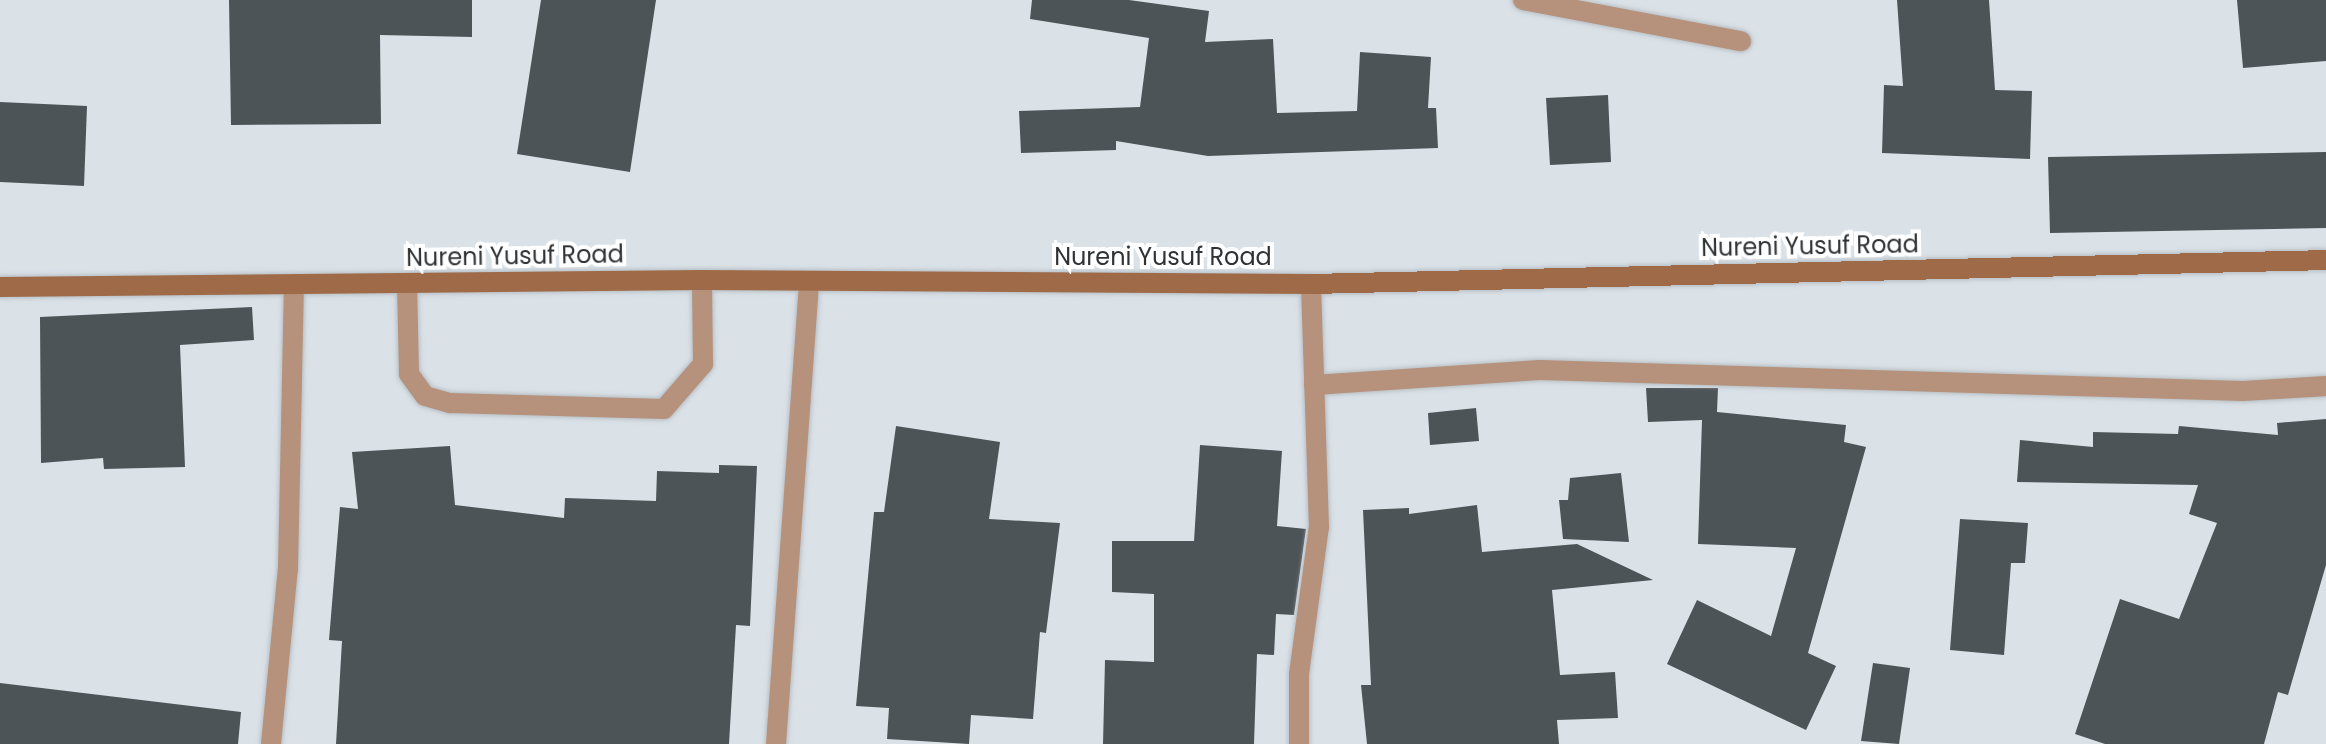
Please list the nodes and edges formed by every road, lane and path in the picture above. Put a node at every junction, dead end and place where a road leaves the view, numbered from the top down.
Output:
1 (1523, 0) edge
2 (1741, 41) dead end
3 (2326, 260) edge
4 (702, 280) junction
5 (809, 281) junction
6 (407, 284) junction
7 (1311, 284) junction
8 (294, 285) junction
9 (0, 287) edge
10 (1314, 385) junction
11 (2326, 386) edge
12 (271, 744) edge
13 (776, 744) edge
14 (1299, 744) edge

1 - 2 street
3 - 7 street, Nureni Yusuf Road
4 - 5 street, Nureni Yusuf Road
4 - 6 street, Nureni Yusuf Road
4 - 6 street
5 - 7 street, Nureni Yusuf Road
5 - 13 street
6 - 8 street, Nureni Yusuf Road
7 - 10 street
8 - 9 street, Nureni Yusuf Road
8 - 12 street
10 - 11 street
10 - 14 street

